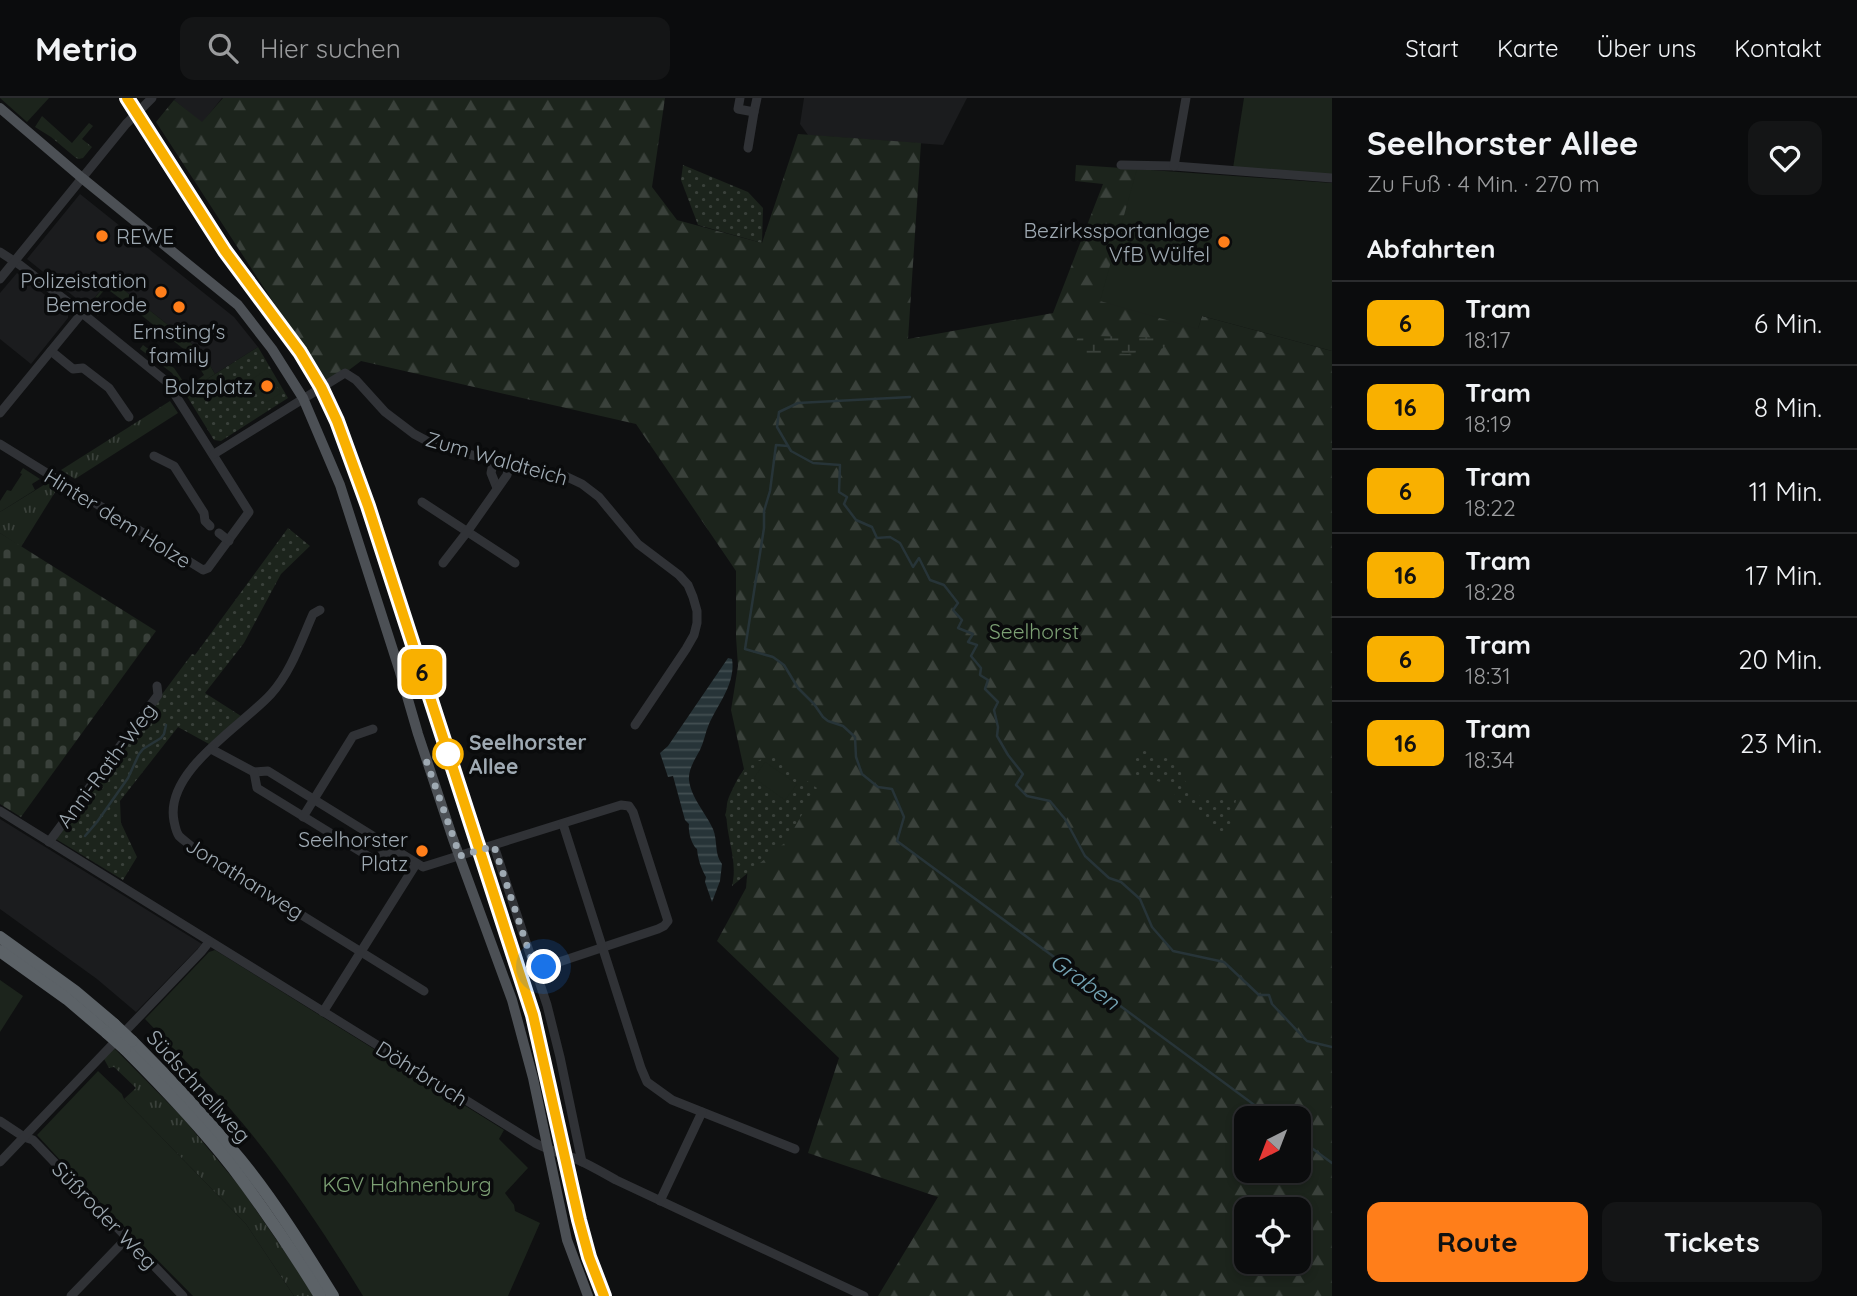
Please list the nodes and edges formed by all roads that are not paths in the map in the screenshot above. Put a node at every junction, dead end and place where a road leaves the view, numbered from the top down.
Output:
1 (152, 98) edge
2 (740, 98) edge
3 (757, 98) edge
4 (1186, 98) edge
5 (0, 108) edge
6 (754, 112) junction
7 (748, 148) dead end
8 (1121, 165) dead end
9 (1174, 166) junction
10 (82, 178) junction
11 (1332, 178) edge
12 (0, 252) edge
13 (15, 261) junction
14 (0, 279) edge
15 (82, 313) junction
16 (51, 351) junction
17 (303, 398) junction
18 (0, 414) edge
19 (129, 416) dead end
20 (0, 444) edge
21 (214, 454) junction
22 (154, 456) dead end
23 (494, 459) junction
24 (510, 462) junction
25 (497, 488) junction
26 (422, 502) dead end
27 (210, 526) dead end
28 (467, 531) junction
29 (219, 533) dead end
30 (229, 541) junction
31 (443, 563) dead end
32 (515, 564) dead end
33 (320, 610) dead end
34 (157, 686) dead end
35 (635, 725) dead end
36 (373, 729) dead end
37 (211, 748) junction
38 (254, 772) junction
39 (314, 799) junction
40 (0, 811) edge
41 (303, 817) junction
42 (564, 824) junction
43 (49, 842) junction
44 (494, 846) junction
45 (397, 852) junction
46 (460, 856) junction
47 (416, 864) junction
48 (0, 937) edge
49 (209, 942) junction
50 (604, 947) junction
51 (0, 951) edge
52 (362, 951) junction
53 (535, 970) junction
54 (424, 991) dead end
55 (323, 1012) junction
56 (111, 1028) junction
57 (129, 1045) junction
58 (702, 1112) junction
59 (0, 1121) edge
60 (24, 1137) junction
61 (795, 1149) dead end
62 (549, 1150) junction
63 (0, 1162) edge
64 (582, 1162) junction
65 (660, 1201) junction
66 (127, 1238) junction
67 (71, 1296) edge
68 (183, 1296) edge
69 (320, 1296) edge
70 (333, 1296) edge
71 (588, 1296) edge
72 (864, 1296) edge

1 - 10 street
2 - 6 street
3 - 6 street
4 - 9 street
5 - 10 main road
6 - 7 street
8 - 9 street
9 - 11 street
10 - 13 street
10 - 17 main road
12 - 13 street, Hinter dem Holze
13 - 14 street
13 - 15 street, Hinter dem Holze
15 - 16 street
15 - 21 street, Hinter dem Holze
16 - 18 street
16 - 19 street
17 - 21 street
17 - 23 street, Zum Waldteich
17 - 46 main road
20 - 30 street, Hinter dem Holze
21 - 30 street, Hinter dem Holze
22 - 27 street, Hinter dem Holze
23 - 24 street, Zum Waldteich
23 - 25 street
24 - 25 street
24 - 35 street, Zum Waldteich
25 - 28 street
26 - 28 street
28 - 31 street
28 - 32 street
29 - 30 street, Hinter dem Holze
33 - 37 street
34 - 43 street, Anni-Rath-Weg
36 - 39 street
37 - 38 street
37 - 52 street, Jonathanweg
38 - 39 street
38 - 41 street
39 - 41 street
39 - 45 street
40 - 43 street, Döhrbruch
41 - 45 street
42 - 44 street
42 - 50 street
42 - 50 street
43 - 49 street, Döhrbruch
44 - 46 street
44 - 53 street
45 - 47 street
46 - 47 street
46 - 62 main road
47 - 52 street
48 - 56 highway, Südschnellweg
49 - 55 street, Döhrbruch
49 - 60 street
50 - 53 street
50 - 58 street
51 - 56 highway, Südschnellweg
52 - 54 street
52 - 55 street
53 - 64 street
55 - 62 street, Döhrbruch
56 - 57 highway, Südschnellweg, bridge
57 - 69 highway, Südschnellweg
57 - 70 highway, Südschnellweg
58 - 61 street
58 - 65 street
59 - 60 street, Süßroder Weg
60 - 63 street
60 - 66 street, Süßroder Weg
62 - 64 street, Döhrbruch
62 - 71 main road
64 - 65 street, Döhrbruch
65 - 72 street, Döhrbruch
66 - 67 street
66 - 68 street, Süßroder Weg

